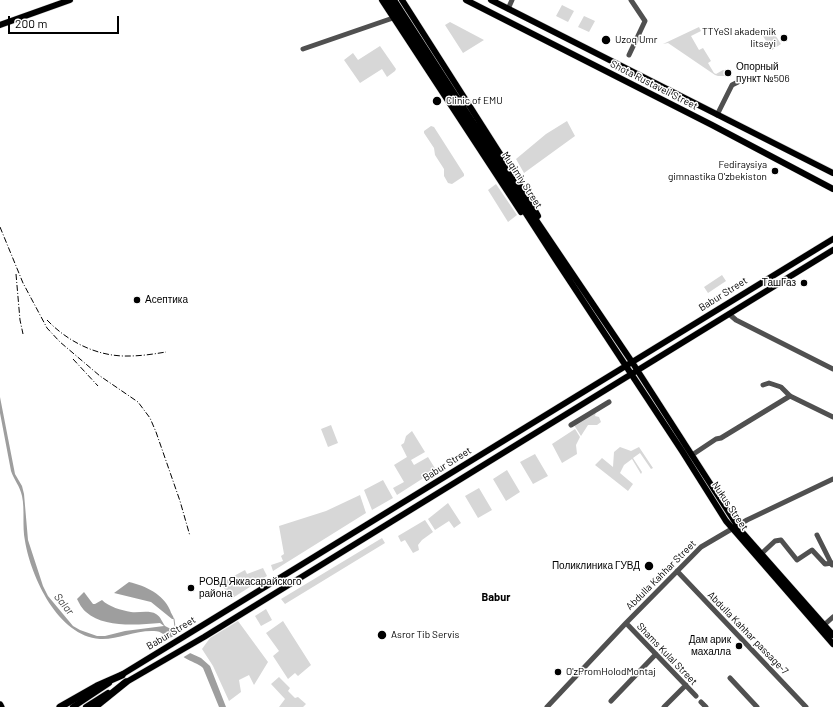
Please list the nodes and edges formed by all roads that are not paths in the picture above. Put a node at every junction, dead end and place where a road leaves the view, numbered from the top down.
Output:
1 (62, 0) edge
2 (70, 0) edge
3 (394, 0) edge
4 (402, 0) edge
5 (466, 0) edge
6 (491, 0) edge
7 (512, 0) edge
8 (631, 0) edge
9 (385, 1) edge
10 (508, 9) junction
11 (393, 18) junction
12 (0, 22) edge
13 (0, 25) edge
14 (303, 49) dead end
15 (629, 55) dead end
16 (738, 82) dead end
17 (452, 95) junction
18 (717, 115) junction
19 (833, 173) edge
20 (833, 189) edge
21 (833, 239) edge
22 (833, 250) edge
23 (558, 258) junction
24 (594, 312) junction
25 (730, 314) junction
26 (708, 315) junction
27 (713, 324) junction
28 (632, 362) junction
29 (626, 366) junction
30 (833, 369) edge
31 (634, 372) junction
32 (763, 385) dead end
33 (790, 396) junction
34 (609, 402) dead end
35 (833, 417) edge
36 (571, 425) dead end
37 (486, 452) junction
38 (692, 455) junction
39 (491, 460) junction
40 (832, 482) edge
41 (734, 527) junction
42 (817, 535) dead end
43 (761, 554) junction
44 (832, 564) edge
45 (677, 571) junction
46 (833, 617) edge
47 (626, 623) junction
48 (824, 625) junction
49 (199, 629) junction
50 (833, 635) edge
51 (204, 637) junction
52 (833, 644) edge
53 (656, 654) junction
54 (122, 674) junction
55 (730, 678) dead end
56 (126, 682) junction
57 (686, 685) junction
58 (696, 696) dead end
59 (611, 701) dead end
60 (701, 702) dead end
61 (60, 707) edge
62 (73, 707) edge
63 (86, 707) edge
64 (95, 707) edge
65 (547, 707) edge
66 (664, 707) edge
67 (706, 707) edge
68 (757, 707) edge
69 (806, 707) edge

1 - 12 main road
2 - 13 main road
3 - 17 main road, Muqimiy Street
4 - 23 main road
5 - 20 main road, Shota Rustaveli Street
6 - 10 main road, Shota Rustaveli Street
7 - 10 street
8 - 15 street
9 - 11 main road
9 - 17 main road, Muqimiy Street
10 - 18 main road, Shota Rustaveli Street
11 - 14 street
11 - 23 main road
16 - 18 street
17 - 23 main road, Muqimiy Street
18 - 19 main road, Shota Rustaveli Street
21 - 26 main road, Babur Street
22 - 25 main road, Babur Street
23 - 24 main road, Muqimiy Street
24 - 28 main road, Muqimiy Street
24 - 29 main road, Muqimiy Street
25 - 27 main road, Babur Street
25 - 30 street
26 - 27 main road
26 - 28 main road, Babur Street
27 - 31 main road, Babur Street
28 - 29 main road, Babur Street
28 - 31 main road, Muqimiy Street
29 - 31 main road, Nukus Street
29 - 37 main road, Babur Street
31 - 38 main road, Nukus Street
31 - 39 main road, Babur Street
31 - 41 main road, Nukus Street
32 - 33 street
33 - 35 street
33 - 38 street
34 - 36 street
37 - 39 main road
37 - 49 main road, Babur Street
38 - 41 main road, Nukus Street
39 - 51 main road, Babur Street
40 - 41 street, Abdulla Kahhar Street
41 - 43 main road, Nukus Street
41 - 45 street, Abdulla Kahhar Street
41 - 52 main road, Nukus Street
42 - 44 street
43 - 44 street
43 - 48 main road, Nukus Street
45 - 47 street, Abdulla Kahhar Street
45 - 69 street, Abdulla Kahhar passage-7
46 - 48 street
47 - 53 street, Shams Kulal Street
47 - 65 street, Abdulla Kahhar Street
48 - 50 main road, Nukus Street
49 - 51 main road
49 - 54 main road, Babur Street
51 - 56 main road, Babur Street
53 - 57 street, Shams Kulal Street
53 - 59 street
54 - 61 highway
54 - 62 main road, Babur Street
55 - 68 street
56 - 63 main road
56 - 64 highway
57 - 58 street, Shams Kulal Street
57 - 66 street
60 - 67 street

